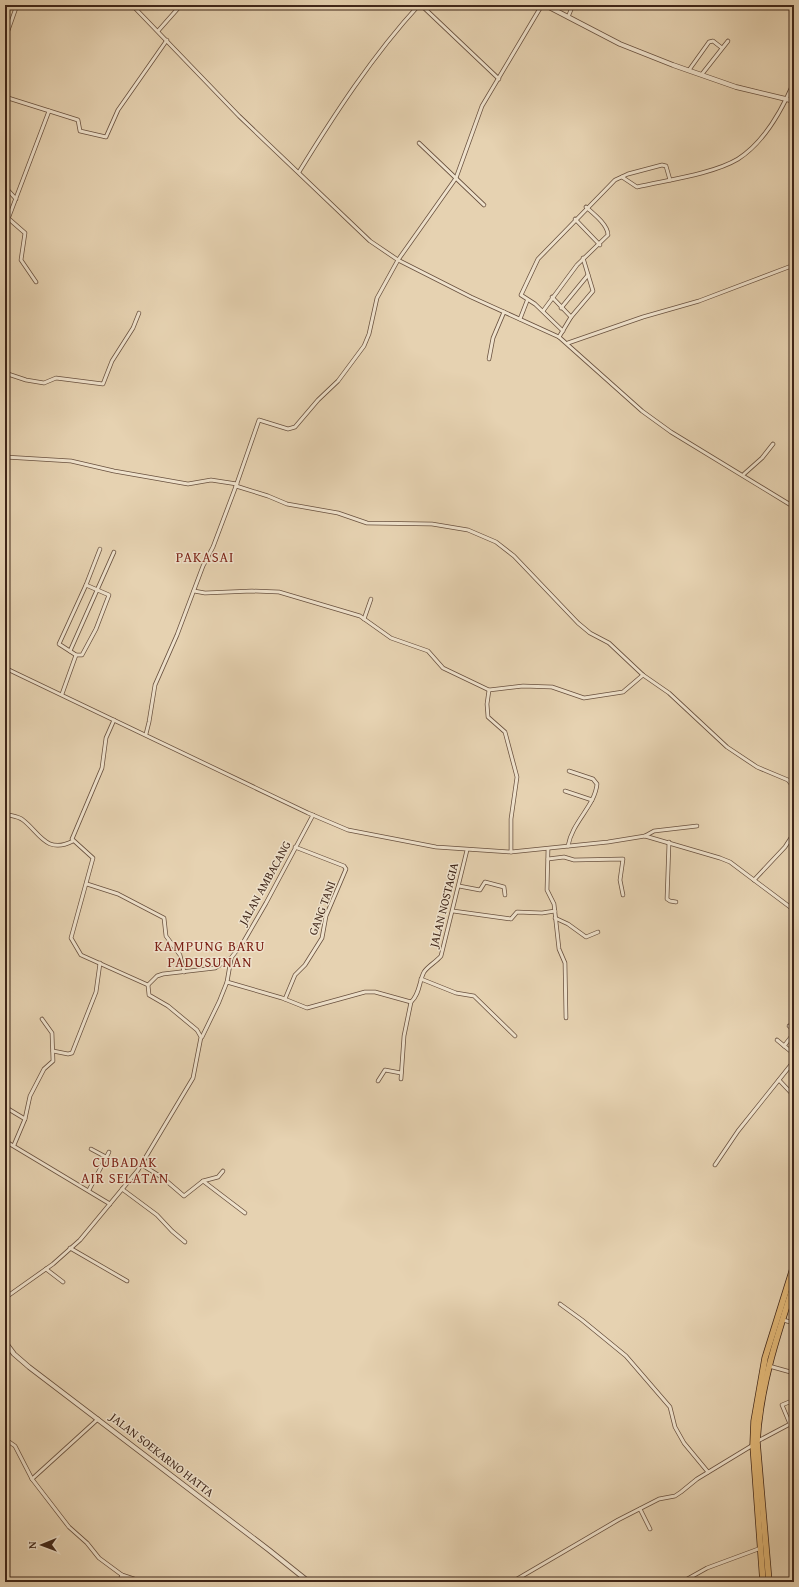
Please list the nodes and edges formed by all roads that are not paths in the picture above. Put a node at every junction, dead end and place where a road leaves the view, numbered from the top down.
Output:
1 (17, 5) edge
2 (132, 5) edge
3 (181, 5) edge
4 (420, 5) edge
5 (543, 5) edge
6 (573, 5) edge
7 (568, 17) junction
8 (158, 31) junction
9 (5, 39) edge
10 (167, 40) junction
11 (728, 41) dead end
12 (722, 48) junction
13 (689, 70) junction
14 (702, 74) junction
15 (499, 79) junction
16 (794, 82) edge
17 (5, 97) edge
18 (787, 99) junction
19 (794, 101) edge
20 (49, 111) junction
21 (419, 143) dead end
22 (299, 172) junction
23 (622, 177) junction
24 (456, 178) junction
25 (670, 180) junction
26 (5, 187) edge
27 (16, 199) junction
28 (484, 205) dead end
29 (586, 207) junction
30 (9, 219) junction
31 (576, 219) junction
32 (5, 227) edge
33 (600, 244) junction
34 (583, 258) junction
35 (398, 260) junction
36 (794, 265) edge
37 (588, 275) junction
38 (36, 282) dead end
39 (552, 297) junction
40 (527, 301) junction
41 (561, 308) junction
42 (543, 311) junction
43 (504, 312) junction
44 (139, 313) dead end
45 (570, 317) junction
46 (520, 319) junction
47 (563, 331) junction
48 (559, 337) junction
49 (568, 343) junction
50 (489, 359) dead end
51 (5, 373) edge
52 (773, 444) dead end
53 (5, 457) edge
54 (744, 474) junction
55 (236, 485) junction
56 (794, 507) edge
57 (100, 549) dead end
58 (114, 552) dead end
59 (86, 585) junction
60 (97, 590) junction
61 (194, 590) junction
62 (371, 599) dead end
63 (364, 619) junction
64 (70, 651) junction
65 (76, 655) junction
66 (5, 668) edge
67 (643, 675) junction
68 (489, 690) junction
69 (62, 694) junction
70 (114, 720) junction
71 (146, 734) junction
72 (569, 771) dead end
73 (794, 788) edge
74 (565, 791) dead end
75 (592, 800) junction
76 (5, 814) edge
77 (314, 815) junction
78 (697, 826) dead end
79 (794, 834) edge
80 (646, 836) junction
81 (73, 841) junction
82 (669, 842) junction
83 (568, 846) junction
84 (295, 847) junction
85 (548, 848) junction
86 (468, 850) junction
87 (511, 852) junction
88 (548, 859) junction
89 (754, 880) junction
90 (87, 884) junction
91 (459, 886) junction
92 (505, 895) dead end
93 (623, 895) dead end
94 (676, 902) dead end
95 (794, 910) edge
96 (453, 911) junction
97 (555, 911) junction
98 (556, 918) junction
99 (598, 932) dead end
100 (232, 958) junction
101 (100, 963) junction
102 (184, 972) junction
103 (421, 980) junction
104 (227, 982) junction
105 (148, 985) junction
106 (286, 999) junction
107 (411, 1002) junction
108 (566, 1018) dead end
109 (42, 1019) dead end
110 (789, 1026) dead end
111 (794, 1031) edge
112 (514, 1036) dead end
113 (202, 1037) junction
114 (777, 1040) dead end
115 (784, 1046) junction
116 (53, 1051) junction
117 (794, 1054) edge
118 (794, 1061) edge
119 (401, 1073) junction
120 (401, 1079) dead end
121 (779, 1080) junction
122 (378, 1081) dead end
123 (794, 1096) edge
124 (5, 1107) edge
125 (24, 1119) junction
126 (5, 1141) edge
127 (14, 1145) junction
128 (92, 1149) dead end
129 (108, 1152) dead end
130 (106, 1157) junction
131 (142, 1165) junction
132 (715, 1165) dead end
133 (223, 1171) dead end
134 (203, 1181) junction
135 (122, 1189) junction
136 (89, 1190) junction
137 (110, 1204) junction
138 (245, 1212) dead end
139 (185, 1242) dead end
140 (70, 1248) junction
141 (794, 1265) edge
142 (46, 1269) junction
143 (127, 1281) dead end
144 (63, 1282) dead end
145 (794, 1284) edge
146 (5, 1298) edge
147 (560, 1304) dead end
148 (783, 1320) junction
149 (794, 1323) edge
150 (5, 1342) edge
151 (8, 1347) junction
152 (5, 1351) edge
153 (769, 1366) junction
154 (794, 1373) edge
155 (761, 1387) junction
156 (794, 1400) edge
157 (98, 1419) junction
158 (792, 1423) edge
159 (5, 1439) edge
160 (755, 1443) junction
161 (708, 1472) junction
162 (32, 1479) junction
163 (640, 1509) junction
164 (761, 1522) junction
165 (650, 1529) dead end
166 (761, 1548) junction
167 (122, 1575) junction
168 (118, 1582) edge
169 (144, 1582) edge
170 (309, 1582) edge
171 (512, 1582) edge
172 (682, 1582) edge
173 (763, 1582) edge
174 (769, 1582) edge

1 - 9 street
2 - 8 street
3 - 8 street
4 - 15 street
4 - 22 street
5 - 7 street
5 - 15 street
6 - 7 street
7 - 13 street
8 - 10 street
10 - 20 street
10 - 22 street
11 - 12 street
12 - 13 street
12 - 14 street
13 - 14 street
14 - 18 street
15 - 24 street
16 - 18 street
17 - 20 street
18 - 19 street
18 - 25 street
20 - 27 street
21 - 24 street
22 - 35 street
23 - 25 street
23 - 25 street
23 - 29 street
24 - 28 street
24 - 35 street
26 - 27 street
27 - 30 street
29 - 31 street
29 - 33 street
30 - 32 street
30 - 38 street
31 - 33 street
31 - 40 street
33 - 34 street
34 - 37 street
34 - 39 street
35 - 43 street
35 - 55 street
36 - 49 street
37 - 41 street
37 - 45 street
39 - 41 street
39 - 42 street
40 - 42 street
40 - 46 street
41 - 45 street
42 - 47 street
43 - 46 street
43 - 50 street
44 - 51 street
45 - 47 street
46 - 48 street
47 - 48 street
48 - 49 street
49 - 54 street
52 - 54 street
53 - 55 street
54 - 56 street
55 - 61 street
55 - 67 street
57 - 59 street
58 - 60 street
59 - 60 street
59 - 64 street
60 - 64 street
60 - 65 street
61 - 63 street
61 - 71 street
62 - 63 street
63 - 68 street
64 - 65 street
65 - 69 street
66 - 69 street
67 - 68 street
67 - 73 street
68 - 87 street
69 - 70 street
70 - 71 street
70 - 81 street
71 - 77 street
72 - 75 street
74 - 75 street
75 - 83 street
76 - 81 street
77 - 84 street, JALAN AMBACANG
77 - 86 street
78 - 80 street
79 - 89 street
80 - 82 street
80 - 83 street
81 - 90 street
82 - 89 street
82 - 94 street
83 - 85 street
84 - 100 street, JALAN AMBACANG
84 - 106 street, GANG TANI
85 - 87 street
85 - 88 street
86 - 87 street
86 - 91 street, JALAN NOSTAGIA
88 - 93 street
88 - 97 street
89 - 95 street
90 - 101 street
90 - 102 street
91 - 92 street
91 - 96 street, JALAN NOSTAGIA
96 - 97 street
96 - 103 street, JALAN NOSTAGIA
97 - 98 street
98 - 99 street
98 - 108 street
100 - 102 street, JALAN AMBACANG
100 - 104 street
101 - 105 street
101 - 116 street
102 - 105 street, JALAN AMBACANG
103 - 107 street, JALAN NOSTAGIA
103 - 112 street
104 - 106 street
104 - 113 street
105 - 113 street
106 - 107 street
107 - 119 street, JALAN NOSTAGIA
109 - 116 street
110 - 111 street
111 - 115 street
113 - 131 street
114 - 115 street
115 - 117 street
116 - 125 street
118 - 121 street
119 - 120 street, JALAN NOSTAGIA
119 - 122 street
121 - 123 street
121 - 132 street
124 - 125 street
125 - 127 street
126 - 127 street
127 - 136 street
128 - 130 street
129 - 130 street
130 - 136 street
131 - 134 street
131 - 135 street
133 - 134 street
134 - 138 street
135 - 137 street
135 - 139 street
136 - 137 street
137 - 140 street
140 - 142 street
140 - 143 street
141 - 155 highway
142 - 144 street
142 - 146 street
145 - 148 highway
147 - 161 street
148 - 149 street
148 - 153 highway
150 - 151 street, JALAN SOEKARNO HATTA
151 - 152 street
151 - 157 street, JALAN SOEKARNO HATTA
153 - 154 street
153 - 155 highway
155 - 160 highway
156 - 158 street
157 - 162 street
157 - 170 street, JALAN SOEKARNO HATTA
158 - 160 street
159 - 162 street
160 - 161 street
160 - 164 highway
161 - 163 street
162 - 167 street
163 - 165 street
163 - 171 street
164 - 166 highway
164 - 174 highway
166 - 172 street
166 - 173 highway
167 - 168 street
167 - 169 street

